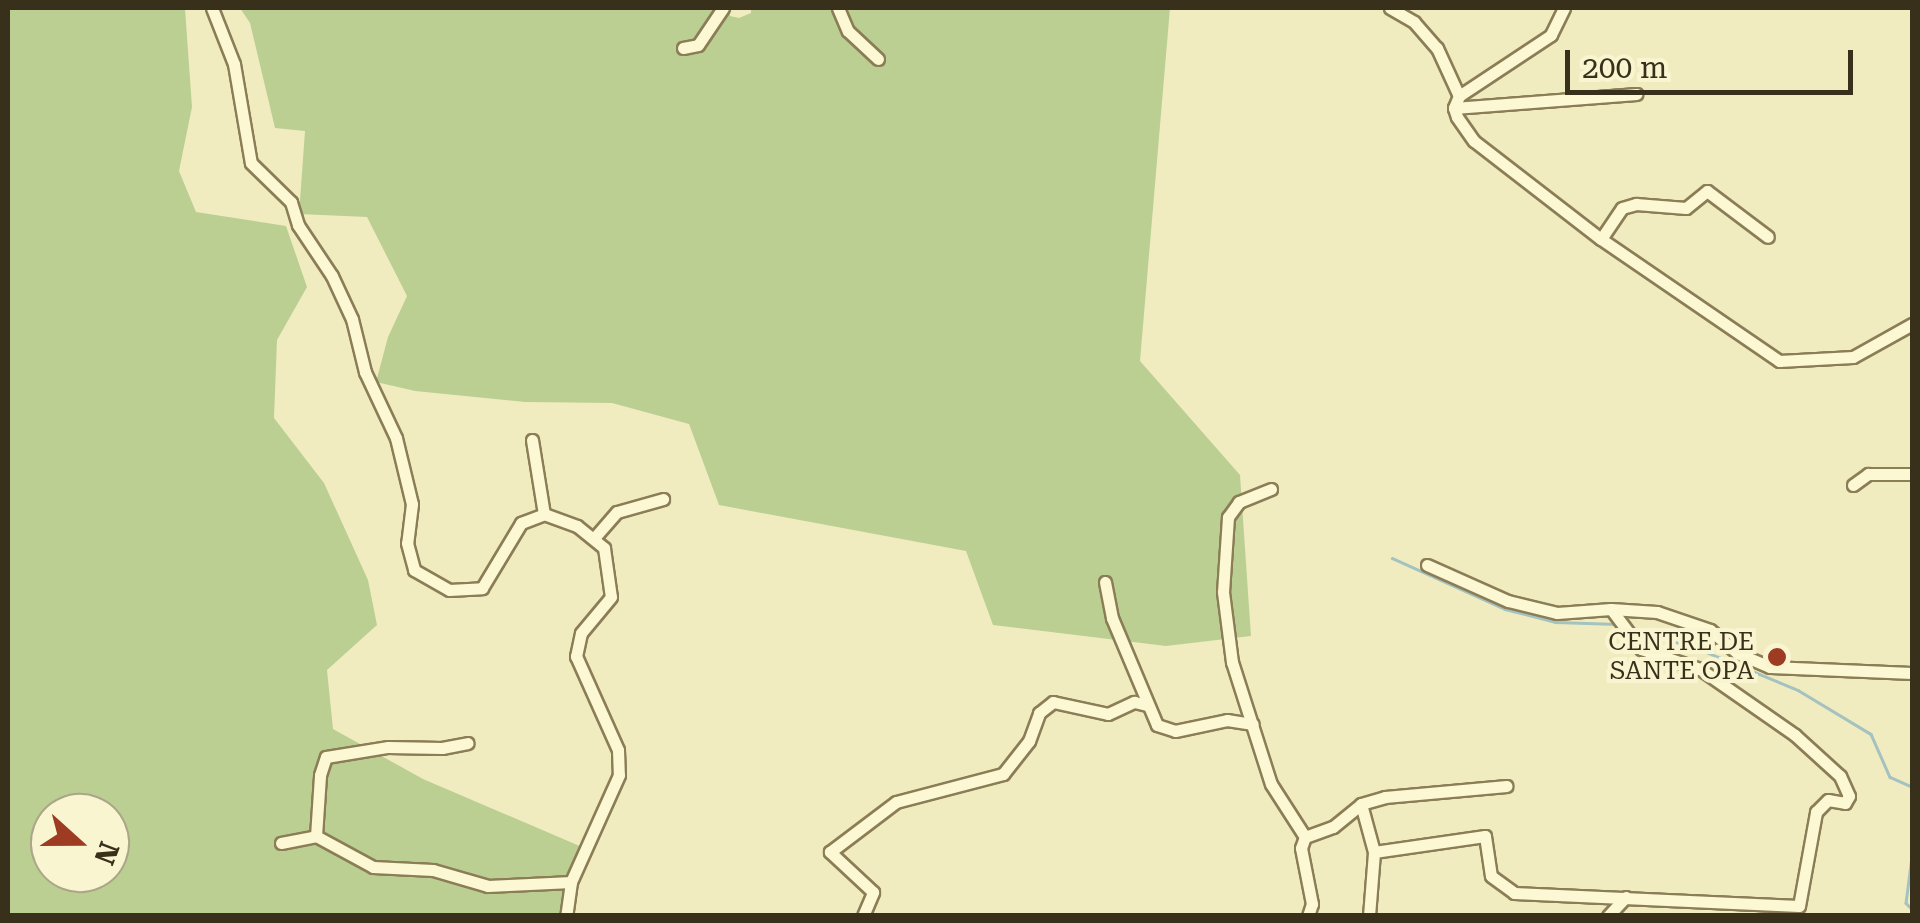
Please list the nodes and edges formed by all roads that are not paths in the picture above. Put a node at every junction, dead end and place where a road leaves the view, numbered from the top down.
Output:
1 (212, 8) edge
2 (723, 8) edge
3 (838, 8) edge
4 (1390, 8) edge
5 (1564, 8) edge
6 (683, 48) dead end
7 (878, 59) dead end
8 (1636, 94) dead end
9 (1457, 102) junction
10 (1768, 237) dead end
11 (1602, 239) junction
12 (1912, 324) edge
13 (532, 440) dead end
14 (1912, 474) edge
15 (1853, 484) dead end
16 (1271, 490) dead end
17 (663, 499) dead end
18 (544, 514) junction
19 (595, 537) junction
20 (1427, 565) dead end
21 (1105, 582) dead end
22 (1611, 609) junction
23 (1912, 673) edge
24 (1147, 704) junction
25 (1252, 724) junction
26 (468, 742) dead end
27 (1507, 786) dead end
28 (1362, 804) junction
29 (316, 836) junction
30 (1305, 838) junction
31 (281, 842) dead end
32 (1374, 852) junction
33 (571, 882) junction
34 (1626, 897) junction
35 (566, 916) edge
36 (863, 916) edge
37 (1308, 916) edge
38 (1369, 916) edge
39 (1608, 916) edge

1 - 18 street
2 - 6 street
3 - 7 street
4 - 9 street
5 - 9 street
8 - 9 street
9 - 11 street
10 - 11 street
11 - 12 street
13 - 18 street
14 - 15 street
16 - 25 street
17 - 19 street
18 - 19 street
19 - 33 street
20 - 22 street
21 - 24 street
22 - 23 street
22 - 34 street
24 - 25 street
24 - 36 street
25 - 30 street
26 - 29 street
27 - 28 street
28 - 30 street
28 - 32 street
29 - 31 street
29 - 33 street
30 - 37 street
32 - 34 street
32 - 38 street
33 - 35 street
34 - 39 street

